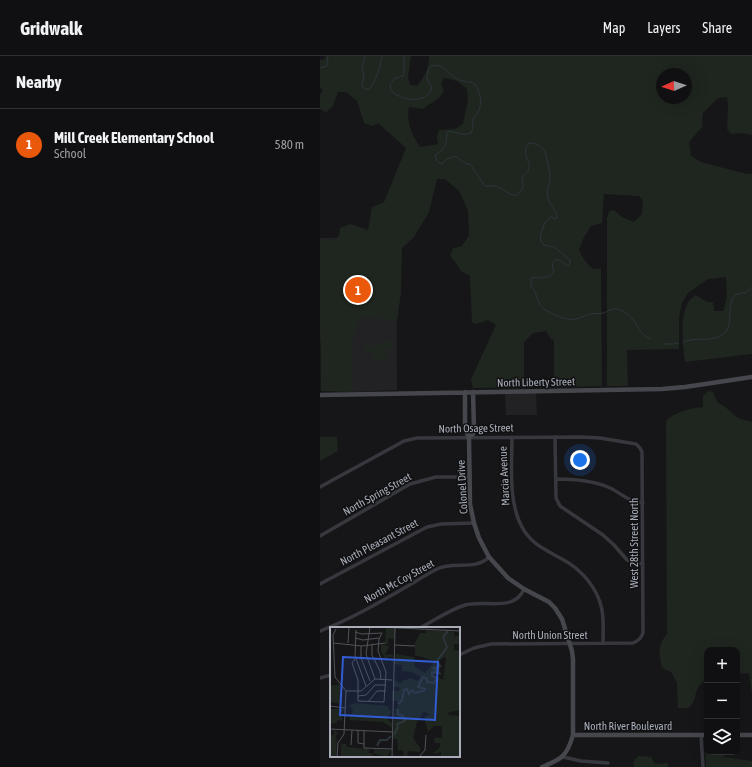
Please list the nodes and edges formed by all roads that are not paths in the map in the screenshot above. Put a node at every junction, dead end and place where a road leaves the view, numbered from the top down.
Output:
1 (752, 377) edge
2 (465, 392) junction
3 (473, 392) junction
4 (320, 395) edge
5 (470, 437) junction
6 (512, 437) junction
7 (555, 437) junction
8 (641, 450) joint
9 (470, 477) junction
10 (556, 479) junction
11 (320, 487) edge
12 (642, 503) junction
13 (474, 523) junction
14 (320, 536) edge
15 (489, 557) junction
16 (643, 564) junction
17 (320, 584) edge
18 (524, 589) junction
19 (422, 627) edge
20 (320, 631) edge
21 (642, 637) joint
22 (603, 643) junction
23 (570, 644) junction
24 (460, 655) edge
25 (330, 676) edge
26 (320, 678) edge
27 (573, 734) junction
28 (701, 735) joint
29 (740, 735) edge
30 (752, 735) edge
31 (564, 757) junction
32 (608, 763) dead end
33 (542, 767) edge
34 (703, 767) edge

1 - 3 main road, North Liberty Street
2 - 3 main road, North Liberty Street
2 - 4 main road, North Liberty Street
2 - 5 main road, Colonel Drive
3 - 5 main road, Colonel Drive
5 - 6 street, North Osage Street
5 - 9 main road, Colonel Drive
5 - 11 street, North Osage Street
6 - 7 street, North Osage Street
6 - 22 street, Marcia Avenue
7 - 8 street, North Osage Street
7 - 10 street
8 - 12 street, West 28th Street North
9 - 13 main road, Colonel Drive
9 - 14 street, North Spring Street
10 - 12 street
10 - 16 street
12 - 16 street, West 28th Street North
13 - 15 main road, Colonel Drive
13 - 17 street, North Pleasant Street
15 - 18 main road, Colonel Drive
15 - 20 street, North Mc Coy Street
16 - 21 street, West 28th Street North
18 - 19 street
18 - 23 main road, Colonel Drive
21 - 22 street, North Union Street
22 - 23 street, North Union Street
23 - 24 street, North Union Street
23 - 27 main road, Colonel Drive
25 - 26 street
27 - 28 main road, North River Boulevard
27 - 31 main road, North River Boulevard
28 - 34 street
29 - 30 main road
31 - 32 street
31 - 33 main road

